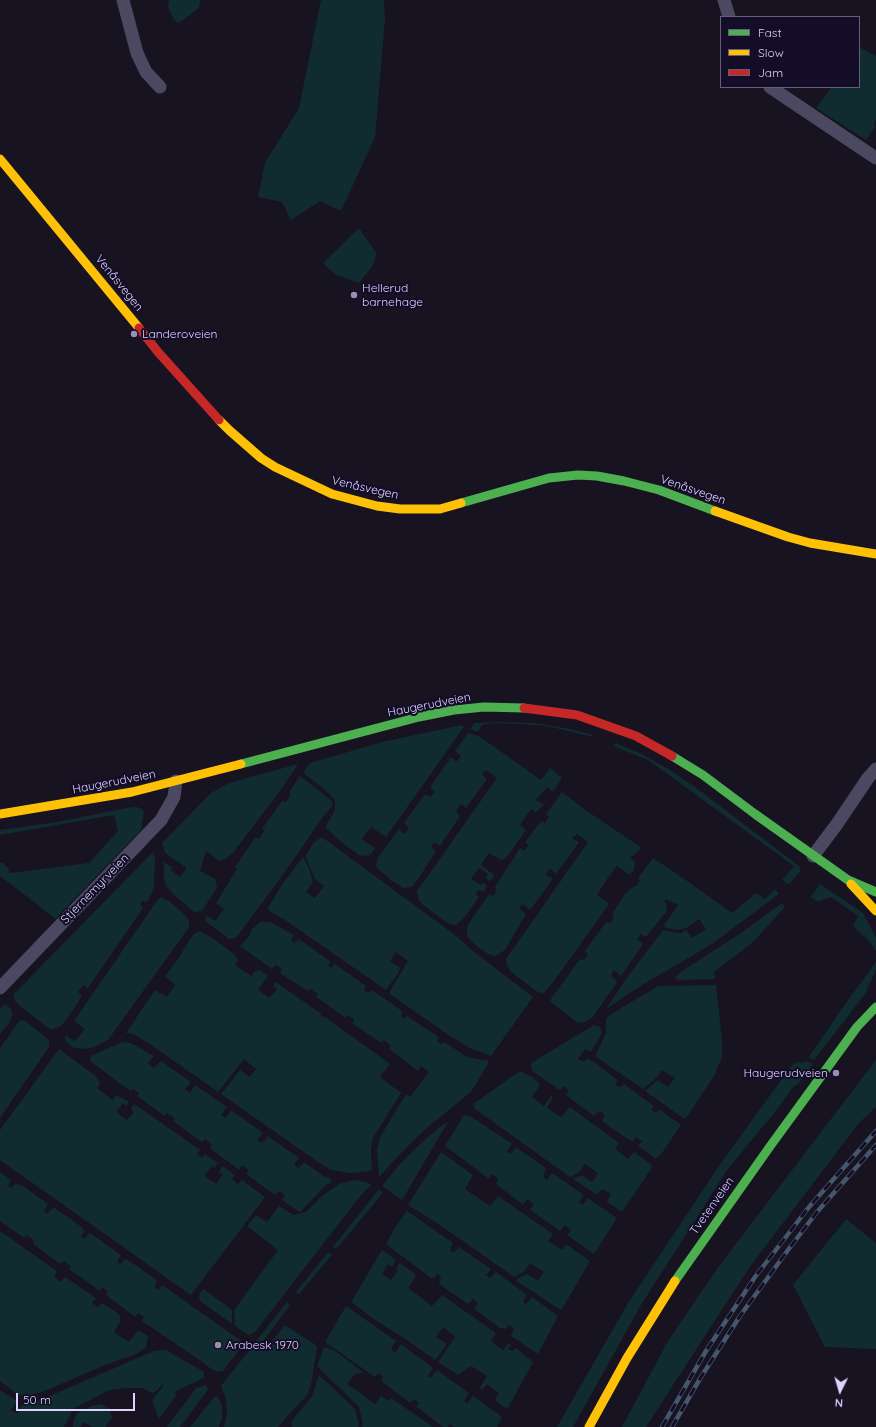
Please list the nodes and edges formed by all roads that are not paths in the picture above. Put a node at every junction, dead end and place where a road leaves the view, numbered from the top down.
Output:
1 (123, 0) edge
2 (724, 0) edge
3 (729, 16) edge
4 (160, 87) dead end
5 (771, 88) edge
6 (876, 158) edge
7 (0, 159) edge
8 (876, 554) edge
9 (876, 769) edge
10 (176, 781) junction
11 (0, 814) edge
12 (813, 856) junction
13 (848, 880) junction
14 (876, 892) edge
15 (876, 911) edge
16 (0, 988) edge
17 (876, 1001) edge
18 (874, 1009) edge
19 (589, 1427) edge

1 - 4 street
2 - 3 street
5 - 6 street
7 - 8 street, Venåsvegen
9 - 12 street
10 - 11 street, Haugerudveien
10 - 12 street, Haugerudveien
10 - 16 street, Stjernemyrveien
12 - 13 street, Haugerudveien
13 - 14 street, Haugerudveien
13 - 15 street, Haugerudveien
17 - 18 street, Tvetenveien
18 - 19 street, Tvetenveien

